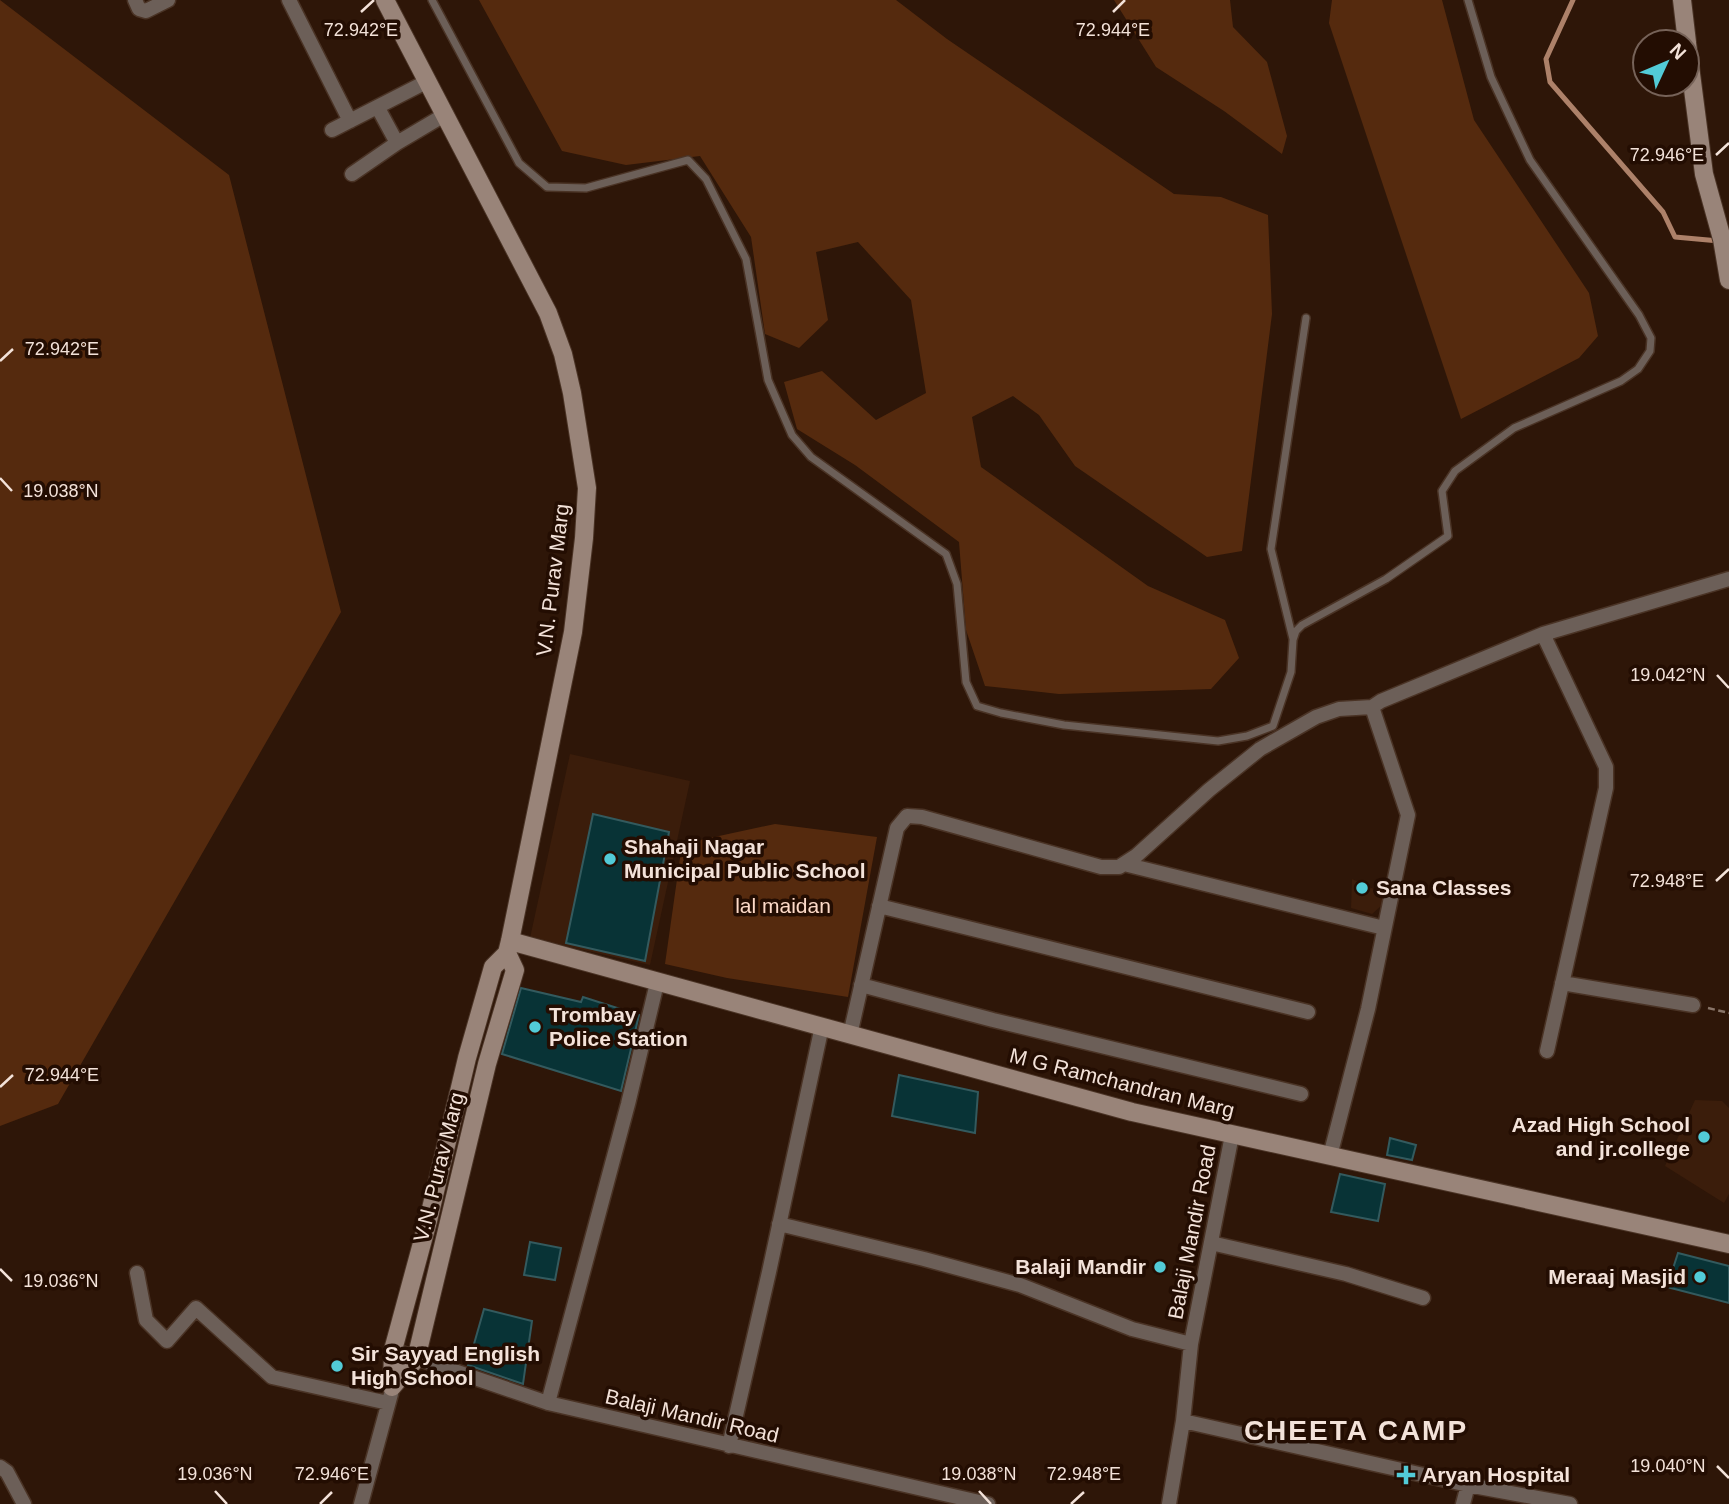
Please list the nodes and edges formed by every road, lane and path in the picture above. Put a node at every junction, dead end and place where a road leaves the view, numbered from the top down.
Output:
1 (135, 0) edge
2 (168, 0) edge
3 (289, 0) edge
4 (385, 0) edge
5 (432, 0) edge
6 (1468, 0) edge
7 (1682, 0) edge
8 (1685, 28) edge
9 (428, 81) junction
10 (1694, 98) edge
11 (378, 108) junction
12 (446, 114) junction
13 (350, 121) junction
14 (332, 130) dead end
15 (397, 143) junction
16 (352, 174) dead end
17 (1729, 280) edge
18 (1306, 318) dead end
19 (1729, 579) edge
20 (1543, 634) junction
21 (1293, 640) junction
22 (1372, 708) junction
23 (1124, 864) junction
24 (879, 906) junction
25 (1384, 928) junction
26 (508, 947) junction
27 (657, 983) junction
28 (1562, 983) junction
29 (861, 985) junction
30 (1693, 1005) joint
31 (1307, 1012) dead end
32 (1729, 1013) edge
33 (822, 1026) junction
34 (850, 1035) junction
35 (1547, 1051) dead end
36 (467, 1058) junction
37 (487, 1064) junction
38 (1301, 1094) dead end
39 (1232, 1135) junction
40 (1330, 1156) junction
41 (428, 1221) junction
42 (779, 1224) junction
43 (448, 1226) junction
44 (1211, 1243) junction
45 (1729, 1244) edge
46 (137, 1273) dead end
47 (1423, 1298) dead end
48 (1191, 1344) junction
49 (393, 1350) junction
50 (416, 1359) junction
51 (390, 1395) junction
52 (548, 1403) junction
53 (1184, 1421) junction
54 (729, 1446) junction
55 (0, 1467) edge
56 (1468, 1485) junction
57 (24, 1504) edge
58 (361, 1504) edge
59 (988, 1504) edge
60 (1169, 1504) edge
61 (1463, 1504) edge
62 (1570, 1504) edge

1 - 2 street
3 - 13 street
4 - 9 street, V.N. Purav Marg
5 - 21 lane
6 - 21 lane
7 - 8 street
9 - 11 street
9 - 12 street, V.N. Purav Marg
10 - 17 street
11 - 13 street
11 - 15 street
12 - 15 street
12 - 26 street, V.N. Purav Marg
13 - 14 street
15 - 16 street
18 - 21 lane
19 - 20 street
20 - 22 street
20 - 28 street
22 - 23 street
22 - 25 street
23 - 24 street
23 - 25 street
24 - 29 street
24 - 31 street
25 - 40 street
26 - 27 street, M G Ramchandran Marg
26 - 36 street, V.N. Purav Marg
26 - 37 street, V.N. Purav Marg
27 - 33 street, M G Ramchandran Marg
27 - 52 street
28 - 30 street
28 - 35 street
29 - 34 street
29 - 38 street
30 - 32 path
33 - 34 street, M G Ramchandran Marg
33 - 42 street
34 - 39 street, M G Ramchandran Marg
36 - 37 street
36 - 41 street, V.N. Purav Marg
37 - 43 street, V.N. Purav Marg
39 - 40 street, M G Ramchandran Marg
39 - 44 street, Balaji Mandir Road
40 - 45 street, M G Ramchandran Marg
41 - 43 street
41 - 49 street, V.N. Purav Marg
42 - 48 street
42 - 54 street
43 - 50 street, V.N. Purav Marg
44 - 47 street
44 - 48 street, Balaji Mandir Road
46 - 51 street
48 - 53 street, Balaji Mandir Road
49 - 50 street, Balaji Mandir Road
49 - 51 street, V.N. Purav Marg
50 - 51 street, V.N. Purav Marg
50 - 52 street, Balaji Mandir Road
51 - 58 street, V.N. Purav Marg
52 - 54 street, Balaji Mandir Road
53 - 56 street
53 - 60 street, Balaji Mandir Road
54 - 59 street, Balaji Mandir Road
55 - 57 street
56 - 61 street
56 - 62 street

